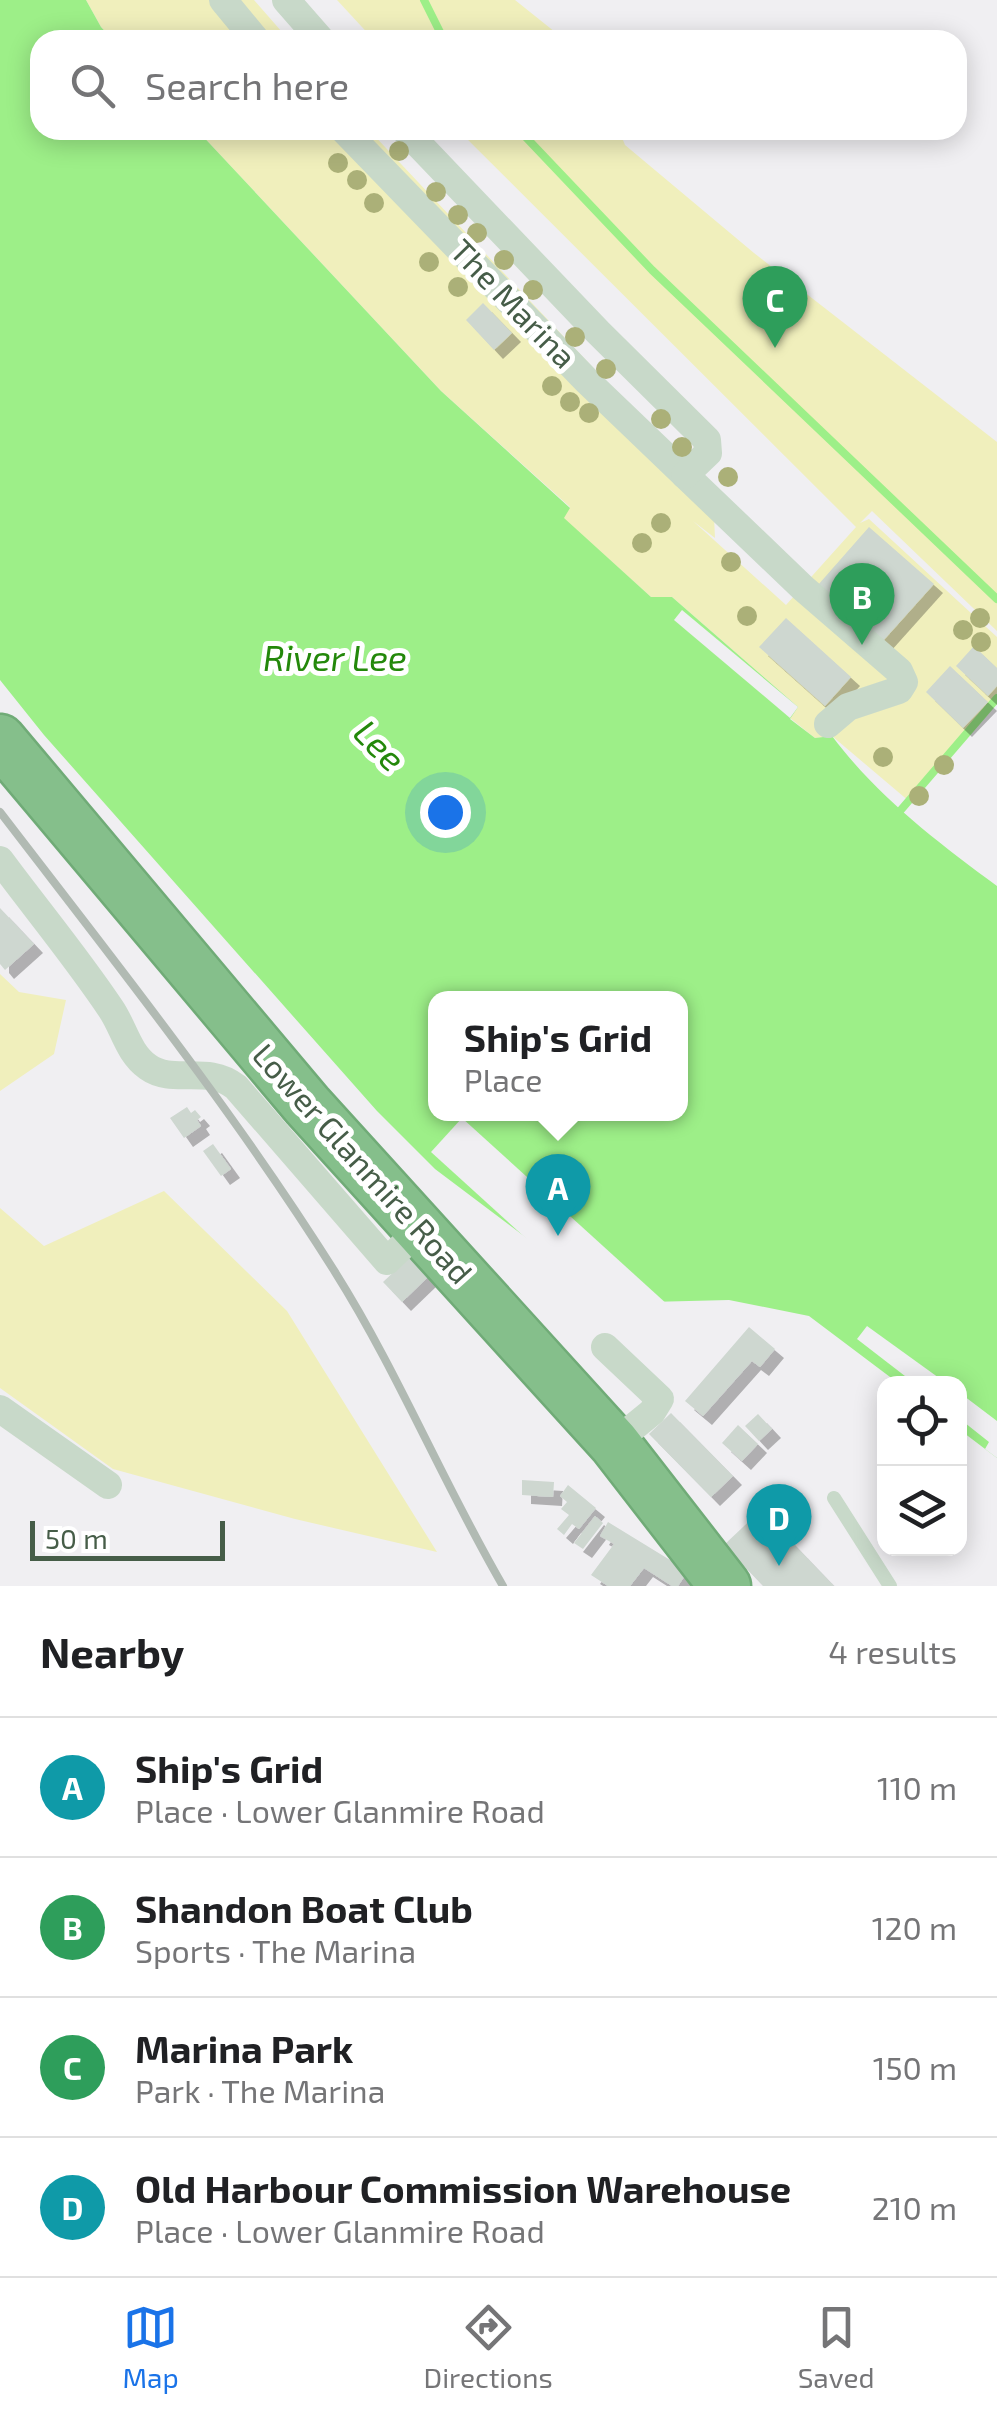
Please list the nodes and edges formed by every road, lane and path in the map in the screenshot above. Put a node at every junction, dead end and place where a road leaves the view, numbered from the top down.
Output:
1 (223, 0) edge
2 (286, 0) edge
3 (248, 30) edge
4 (313, 30) edge
5 (354, 140) edge
6 (415, 140) edge
7 (685, 475) junction
8 (828, 724) dead end
9 (0, 740) edge
10 (0, 860) edge
11 (419, 1230) junction
12 (605, 1347) dead end
13 (0, 1409) edge
14 (614, 1443) junction
15 (108, 1484) dead end
16 (834, 1498) dead end
17 (711, 1581) edge
18 (890, 1586) edge

1 - 3 street
2 - 4 street
5 - 7 street, The Marina
6 - 7 street, The Marina
7 - 8 street, The Marina
9 - 11 highway, Lower Glanmire Road
10 - 11 street
11 - 14 highway, Lower Glanmire Road
12 - 14 street
13 - 15 street
14 - 17 highway, Lower Glanmire Road
16 - 18 lane

